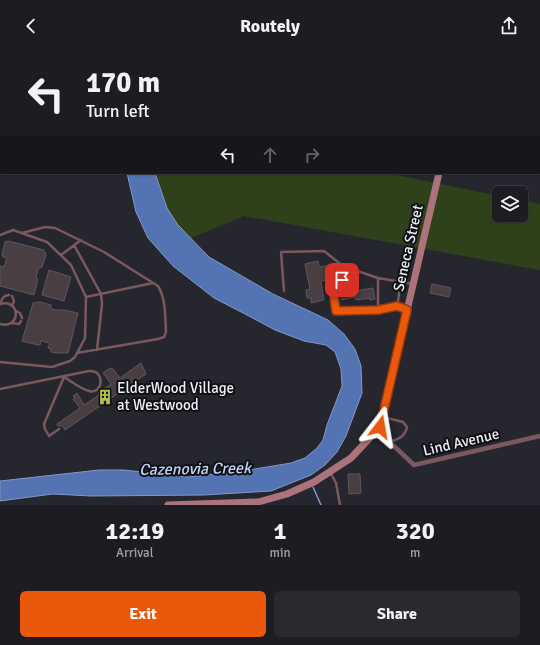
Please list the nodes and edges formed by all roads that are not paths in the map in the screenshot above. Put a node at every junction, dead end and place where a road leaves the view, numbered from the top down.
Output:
1 (439, 174) edge
2 (22, 233) junction
3 (0, 235) edge
4 (81, 240) junction
5 (74, 245) junction
6 (61, 255) junction
7 (343, 266) junction
8 (378, 278) junction
9 (401, 282) junction
10 (153, 283) junction
11 (414, 284) junction
12 (284, 291) dead end
13 (101, 294) junction
14 (86, 297) junction
15 (0, 303) edge
16 (12, 306) junction
17 (397, 306) junction
18 (378, 310) junction
19 (407, 310) junction
20 (16, 311) junction
21 (11, 323) junction
22 (0, 324) edge
23 (97, 350) junction
24 (77, 353) junction
25 (0, 362) edge
26 (64, 377) junction
27 (0, 389) edge
28 (382, 417) junction
29 (59, 429) dead end
30 (377, 430) junction
31 (540, 436) edge
32 (390, 442) junction
33 (330, 472) junction
34 (267, 502) edge
35 (231, 504) edge
36 (168, 505) edge
37 (340, 505) edge

1 - 11 street, Seneca Street
2 - 3 lane
2 - 4 lane
2 - 6 lane
4 - 5 lane
4 - 10 lane
5 - 6 lane
5 - 13 lane
6 - 14 lane
7 - 8 lane
7 - 12 lane
7 - 18 lane
8 - 9 lane
8 - 18 lane
9 - 11 lane
9 - 17 lane
10 - 13 lane
10 - 23 lane
11 - 19 street, Seneca Street
13 - 14 lane
13 - 23 lane
14 - 24 lane
15 - 16 lane
15 - 16 lane
16 - 20 lane
17 - 18 lane
17 - 19 lane
19 - 28 street, Seneca Street
20 - 21 lane
20 - 21 lane
21 - 22 lane
23 - 24 lane
24 - 25 lane
26 - 26 lane
26 - 27 lane
26 - 29 lane
28 - 30 street, Seneca Street
28 - 32 lane
30 - 32 street, Lind Avenue
30 - 33 street, Seneca Street
31 - 32 street, Lind Avenue
33 - 34 street, Seneca Street
33 - 37 lane
34 - 35 street, Seneca Street
35 - 36 street, Seneca Street

